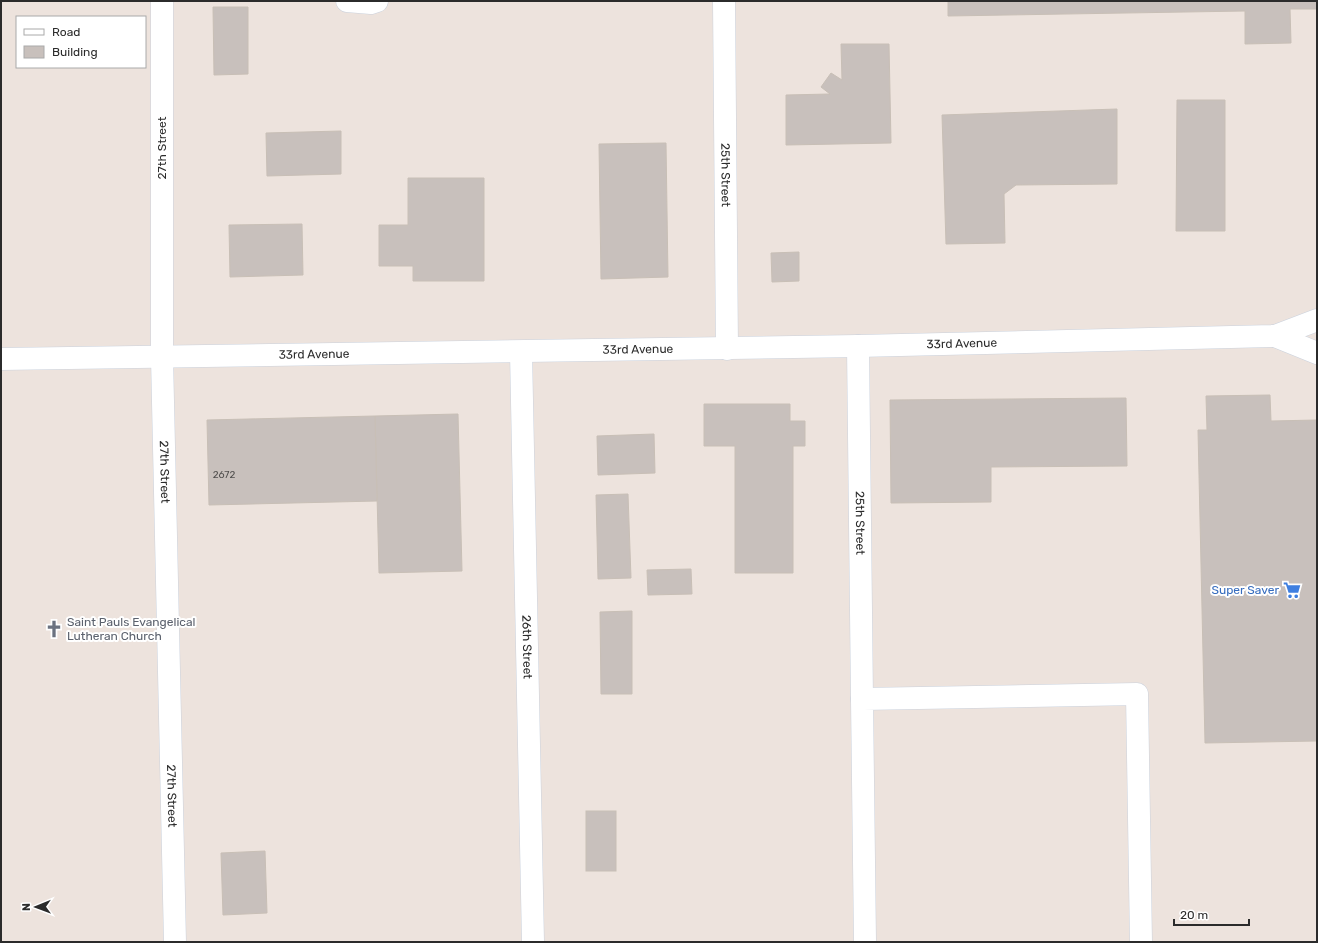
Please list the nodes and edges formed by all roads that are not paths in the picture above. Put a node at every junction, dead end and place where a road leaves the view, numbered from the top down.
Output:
1 (162, 1) edge
2 (347, 1) edge
3 (377, 1) edge
4 (724, 1) edge
5 (1317, 320) edge
6 (1275, 336) junction
7 (858, 346) junction
8 (727, 349) junction
9 (521, 352) junction
10 (1317, 354) edge
11 (162, 357) junction
12 (1, 359) edge
13 (862, 699) junction
14 (175, 942) edge
15 (533, 942) edge
16 (865, 942) edge
17 (1141, 942) edge

1 - 11 street, 27th Street
2 - 3 street
4 - 8 street, 25th Street
5 - 6 street, 33rd Avenue
6 - 7 street, 33rd Avenue
6 - 10 street, 33rd Avenue
7 - 8 street, 33rd Avenue
7 - 13 street, 25th Street
8 - 9 street, 33rd Avenue
9 - 11 street, 33rd Avenue
9 - 15 street, 26th Street
11 - 12 street, 33rd Avenue
11 - 14 street, 27th Street
13 - 16 street, 25th Street
13 - 17 street

